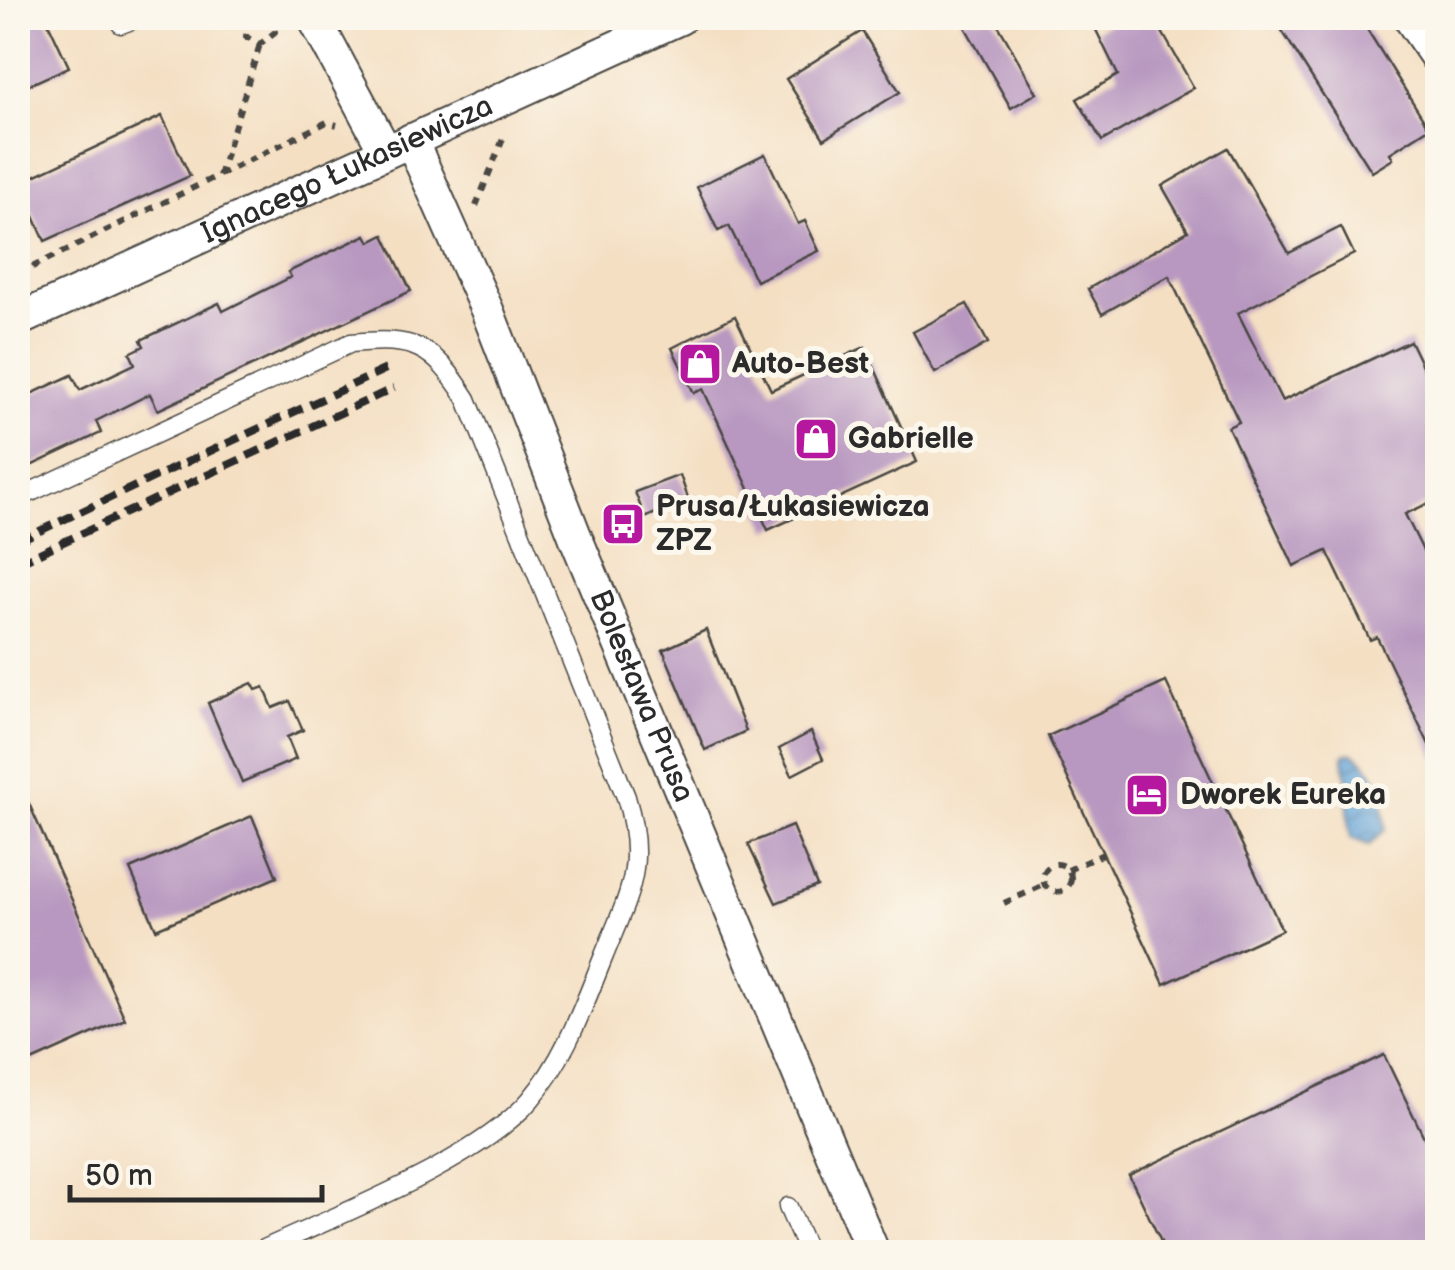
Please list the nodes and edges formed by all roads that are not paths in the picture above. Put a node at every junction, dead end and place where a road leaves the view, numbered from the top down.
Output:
1 (314, 18) edge
2 (680, 18) edge
3 (1410, 18) edge
4 (1438, 59) edge
5 (391, 142) junction
6 (18, 320) edge
7 (18, 498) edge
8 (788, 1206) dead end
9 (258, 1252) edge
10 (808, 1252) edge
11 (873, 1252) edge

1 - 5 street, Bolesława Prusa
2 - 5 street, Ignacego Łukasiewicza
3 - 4 street
5 - 6 street, Ignacego Łukasiewicza
5 - 11 street, Bolesława Prusa
7 - 9 lane
8 - 10 lane

